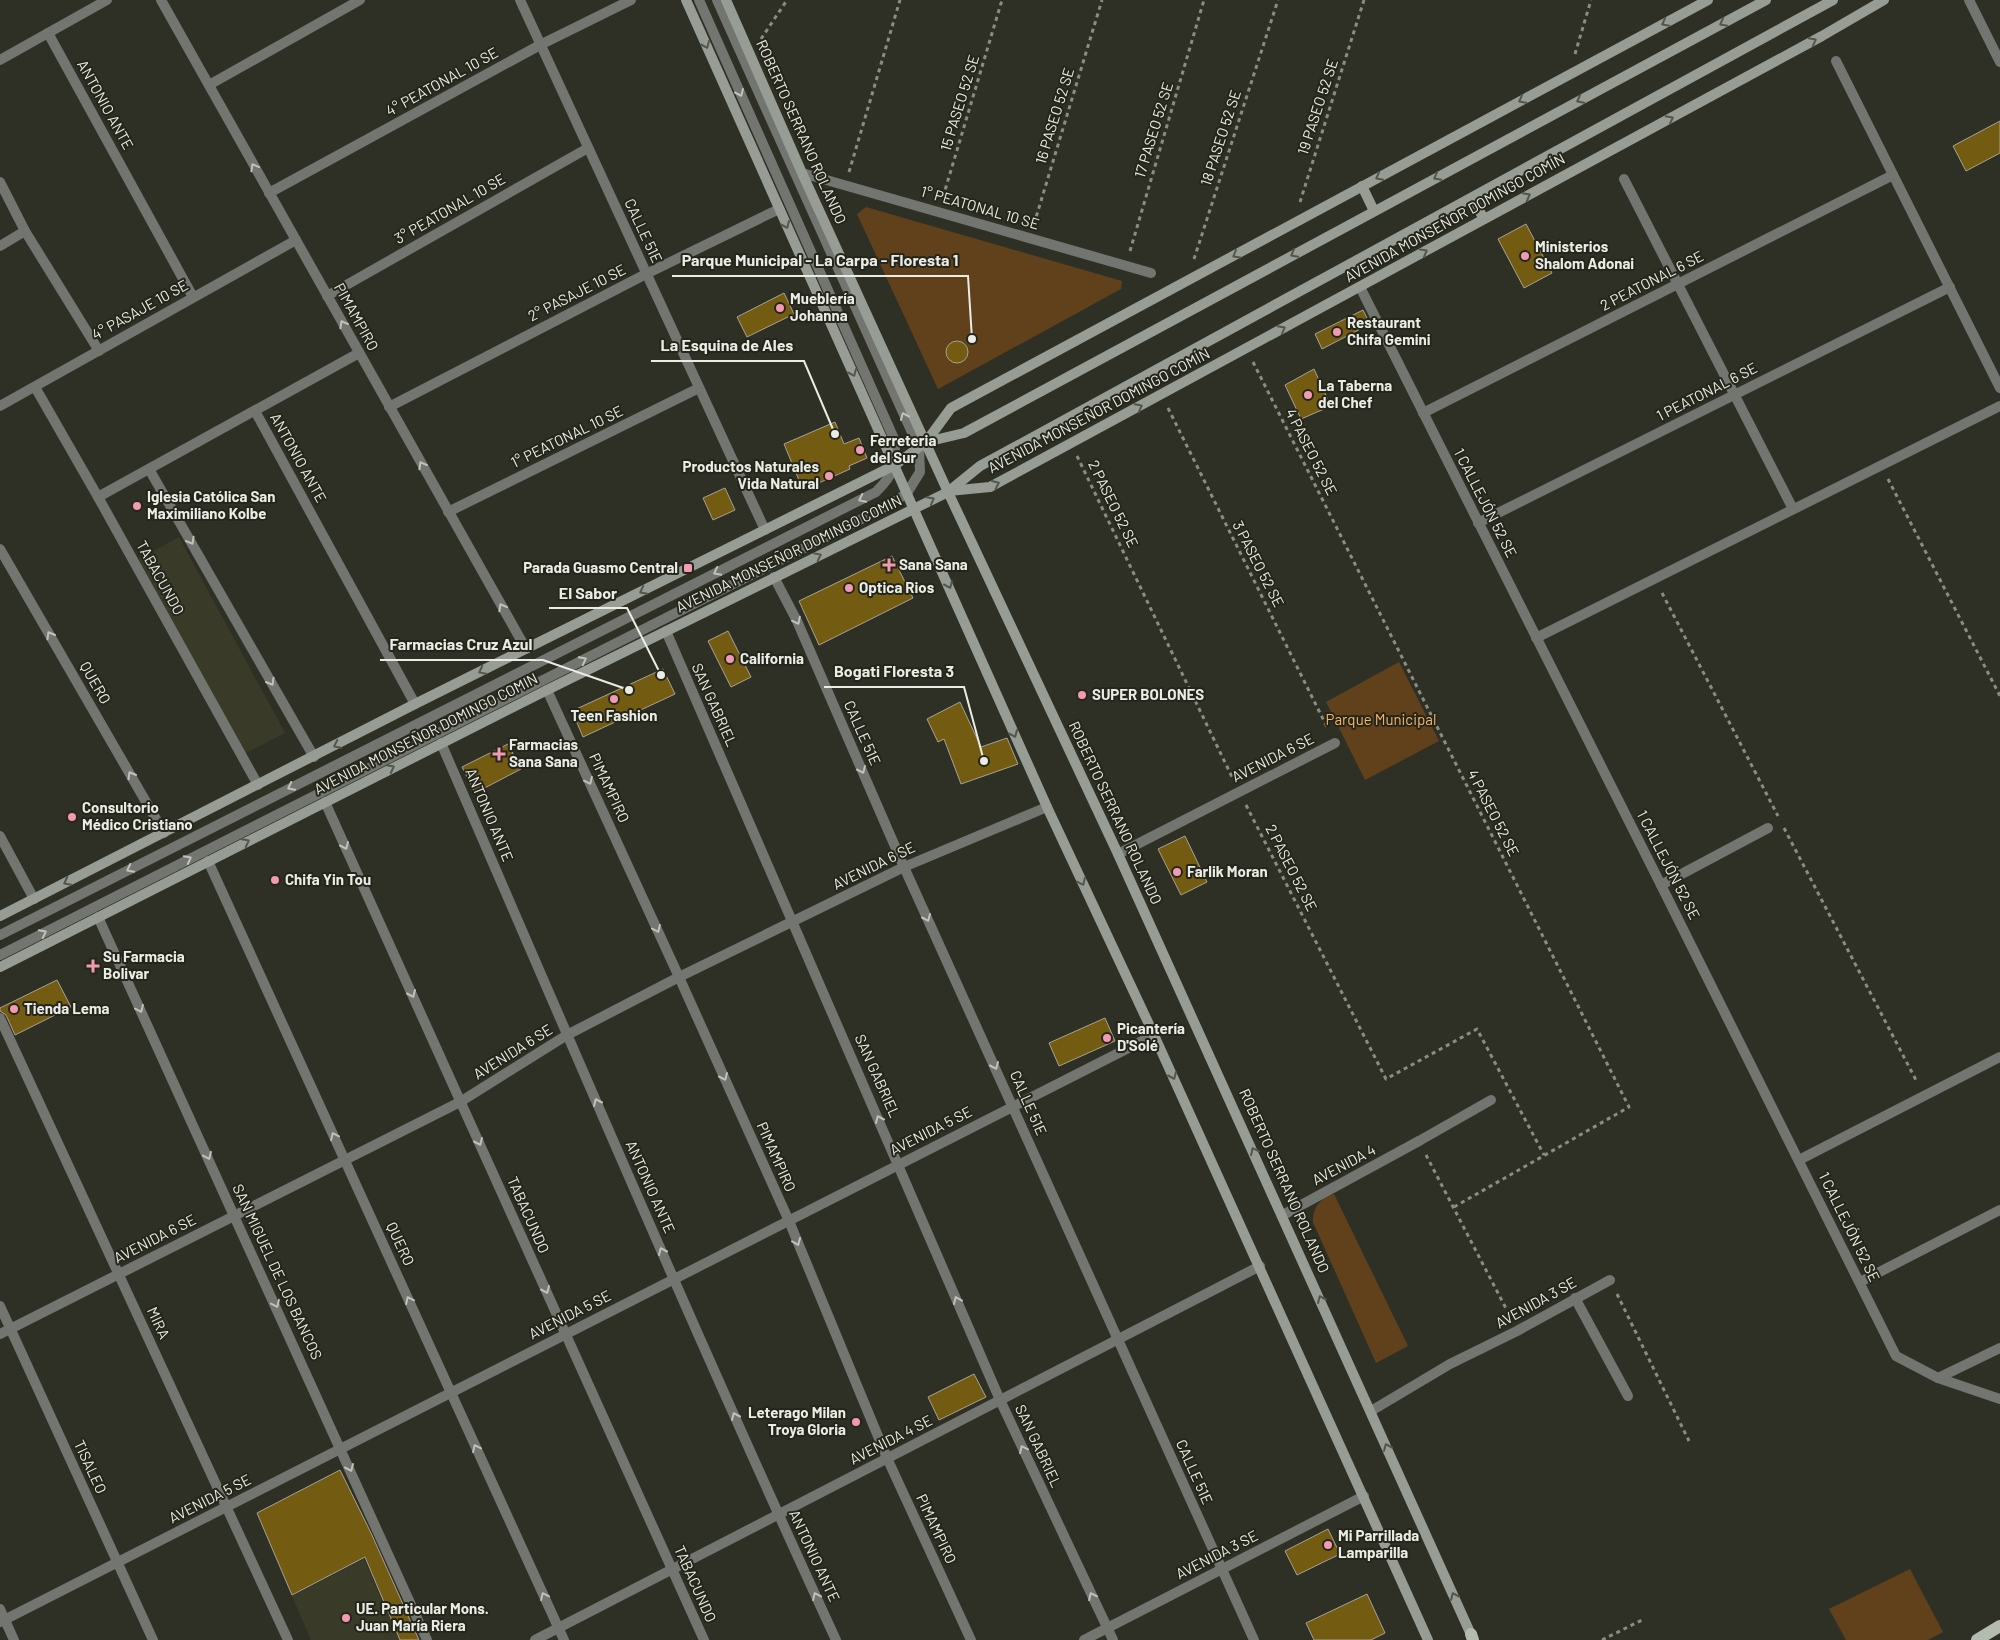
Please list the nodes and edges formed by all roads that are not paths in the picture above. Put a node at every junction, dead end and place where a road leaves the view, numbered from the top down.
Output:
1 (107, 0) edge
2 (161, 0) edge
3 (360, 0) edge
4 (520, 0) edge
5 (631, 0) edge
6 (686, 0) edge
7 (699, 0) edge
8 (717, 0) edge
9 (726, 0) edge
10 (1708, 0) edge
11 (1766, 0) edge
12 (1833, 0) edge
13 (1884, 0) edge
14 (1969, 0) edge
15 (48, 33) junction
16 (540, 45) junction
17 (0, 60) edge
18 (1836, 61) dead end
19 (2000, 62) edge
20 (208, 85) junction
21 (588, 148) junction
22 (802, 172) junction
23 (1894, 175) junction
24 (1624, 179) dead end
25 (0, 182) edge
26 (1362, 186) junction
27 (269, 194) junction
28 (1472, 198) junction
29 (779, 209) junction
30 (1374, 211) junction
31 (1484, 219) junction
32 (25, 231) junction
33 (296, 240) junction
34 (0, 246) edge
35 (1151, 273) dead end
36 (646, 274) junction
37 (1678, 284) junction
38 (1360, 287) junction
39 (1950, 287) junction
40 (327, 296) junction
41 (193, 298) junction
42 (99, 351) junction
43 (359, 353) junction
44 (34, 387) junction
45 (699, 388) junction
46 (2000, 388) edge
47 (1735, 395) junction
48 (0, 406) edge
49 (2000, 406) edge
50 (389, 407) junction
51 (255, 411) junction
52 (1423, 413) junction
53 (923, 445) junction
54 (895, 465) junction
55 (149, 468) junction
56 (948, 492) junction
57 (907, 494) junction
58 (98, 497) junction
59 (915, 509) junction
60 (1793, 510) junction
61 (448, 512) junction
62 (1478, 523) junction
63 (765, 530) junction
64 (0, 549) edge
65 (774, 578) junction
66 (666, 631) junction
67 (1536, 638) junction
68 (526, 650) junction
69 (547, 690) junction
70 (415, 704) junction
71 (441, 743) junction
72 (1335, 743) road end
73 (314, 757) junction
74 (258, 786) junction
75 (324, 802) junction
76 (1047, 807) junction
77 (1768, 828) dead end
78 (164, 833) junction
79 (0, 836) edge
80 (1118, 854) junction
81 (208, 861) junction
82 (904, 867) junction
83 (1662, 885) junction
84 (34, 899) junction
85 (0, 916) edge
86 (98, 917) junction
87 (793, 923) junction
88 (0, 935) edge
89 (0, 955) edge
90 (0, 966) edge
91 (679, 977) junction
92 (0, 1018) edge
93 (567, 1035) junction
94 (1154, 1035) junction
95 (2000, 1056) edge
96 (1491, 1100) dead end
97 (460, 1102) junction
98 (1013, 1107) junction
99 (1799, 1160) junction
100 (345, 1161) junction
101 (899, 1165) junction
102 (2000, 1210) edge
103 (1283, 1215) junction
104 (235, 1216) junction
105 (789, 1221) junction
106 (1260, 1266) junction
107 (119, 1274) junction
108 (674, 1279) junction
109 (1610, 1280) road end
110 (1860, 1282) junction
111 (1575, 1298) junction
112 (0, 1306) edge
113 (10, 1329) junction
114 (0, 1334) edge
115 (566, 1334) junction
116 (1118, 1340) junction
117 (2000, 1348) edge
118 (1938, 1378) junction
119 (451, 1393) junction
120 (1628, 1396) dead end
121 (2000, 1399) edge
122 (1000, 1400) junction
123 (1371, 1411) junction
124 (342, 1449) junction
125 (887, 1458) junction
126 (1364, 1496) junction
127 (227, 1507) junction
128 (778, 1515) junction
129 (117, 1563) junction
130 (672, 1570) junction
131 (1222, 1570) junction
132 (0, 1610) edge
133 (2, 1621) edge
134 (2000, 1626) edge
135 (559, 1628) junction
136 (1107, 1628) junction
137 (1473, 1638) edge
138 (14, 1640) edge
139 (152, 1640) edge
140 (288, 1640) edge
141 (427, 1640) edge
142 (535, 1640) edge
143 (564, 1640) edge
144 (704, 1640) edge
145 (836, 1640) edge
146 (972, 1640) edge
147 (1084, 1640) edge
148 (1113, 1640) edge
149 (1254, 1640) edge
150 (1428, 1640) edge
151 (1977, 1640) edge

1 - 15 street
2 - 20 street, PIMAMPIRO
3 - 20 street
4 - 16 street, CALLE 51E
5 - 16 street, 4° PEATONAL 10 SE
6 -> 29 main road
7 -> 54 street
53 -> 8 street, ROBERTO SERRANO ROLANDO
9 - 22 main road, ROBERTO SERRANO ROLANDO
10 -> 26 main road
11 -> 30 main road
12 - 28 main road, AVENIDA MONSEÑOR DOMINGO COMÍN
31 -> 13 main road, AVENIDA MONSEÑOR DOMINGO COMÍN
14 - 19 street
15 - 17 street
15 - 41 street, ANTONIO ANTE
16 - 21 street, CALLE 51E
16 - 27 street, 4° PEATONAL 10 SE
18 - 23 street
27 -> 20 street, PIMAMPIRO
21 - 36 street, CALLE 51E
21 - 40 street, 3° PEATONAL 10 SE
22 - 35 street, 1° PEATONAL 10 SE
22 - 53 main road, ROBERTO SERRANO ROLANDO
23 - 37 street, 2 PEATONAL 6 SE
23 - 39 street
24 - 37 street
25 - 32 street
26 - 30 main road
26 -> 53 main road
27 - 33 street, PIMAMPIRO
28 - 31 main road
28 - 56 main road, AVENIDA MONSEÑOR DOMINGO COMÍN
29 - 36 street, 2° PASAJE 10 SE
29 -> 54 main road
30 -> 53 main road
38 -> 31 main road, AVENIDA MONSEÑOR DOMINGO COMÍN
32 - 34 street
32 - 42 street
33 - 40 street, PIMAMPIRO
33 - 41 street, 4° PASAJE 10 SE
36 - 45 street, CALLE 51E
36 - 50 street, 2° PASAJE 10 SE
37 - 47 street
37 - 52 street, 2 PEATONAL 6 SE
38 - 52 street, 1 CALLEJÓN 52 SE
56 -> 38 main road, AVENIDA MONSEÑOR DOMINGO COMÍN
39 - 46 street
39 - 47 street, 1 PEATONAL 6 SE
43 -> 40 street, PIMAMPIRO
41 - 42 street, 4° PASAJE 10 SE
42 - 44 street, 4° PASAJE 10 SE
43 - 50 street, PIMAMPIRO
43 - 51 street
44 - 48 street, 4° PASAJE 10 SE
44 - 58 street, TABACUNDO
45 - 61 street, 1° PEATONAL 10 SE
45 - 63 street, CALLE 51E
47 - 60 street
47 - 62 street, 1 PEATONAL 6 SE
49 - 60 street
61 -> 50 street, PIMAMPIRO
51 - 55 street
51 - 70 street, ANTONIO ANTE
52 - 62 street, 1 CALLEJÓN 52 SE
53 - 54 main road, AVENIDA MONSEÑOR DOMINGO COMIN
53 - 56 main road, ROBERTO SERRANO ROLANDO
53 - 57 street, ROBERTO SERRANO ROLANDO
54 - 57 main road
54 - 63 main road, AVENIDA MONSEÑOR DOMINGO COMIN
54 -> 88 street, AVENIDA MONSEÑOR DOMINGO COMIN
55 - 58 street
55 -> 73 street
59 -> 56 main road, AVENIDA MONSEÑOR DOMINGO COMIN
56 - 80 main road, ROBERTO SERRANO ROLANDO
57 - 59 main road
89 -> 57 street, AVENIDA MONSEÑOR DOMINGO COMIN
58 - 74 street, TABACUNDO
65 -> 59 main road, AVENIDA MONSEÑOR DOMINGO COMIN
59 -> 76 main road
60 - 67 street
68 -> 61 street, PIMAMPIRO
62 - 67 street, 1 CALLEJÓN 52 SE
63 -> 68 main road, AVENIDA MONSEÑOR DOMINGO COMIN
78 -> 64 street, QUERO
65 - 66 main road, AVENIDA MONSEÑOR DOMINGO COMIN
65 -> 82 street, CALLE 51E
66 - 69 main road, AVENIDA MONSEÑOR DOMINGO COMIN
66 - 87 street, SAN GABRIEL
67 - 83 street, 1 CALLEJÓN 52 SE
68 -> 70 main road, AVENIDA MONSEÑOR DOMINGO COMIN
69 - 71 main road, AVENIDA MONSEÑOR DOMINGO COMIN
69 -> 91 street, PIMAMPIRO
70 -> 73 main road, AVENIDA MONSEÑOR DOMINGO COMIN
75 -> 71 main road, AVENIDA MONSEÑOR DOMINGO COMIN
71 - 93 street, ANTONIO ANTE
72 - 80 street, AVENIDA 6 SE
73 - 74 main road, AVENIDA MONSEÑOR DOMINGO COMIN
74 - 78 main road, AVENIDA MONSEÑOR DOMINGO COMIN
81 -> 75 main road, AVENIDA MONSEÑOR DOMINGO COMIN
75 -> 97 street, TABACUNDO
76 - 82 street, AVENIDA 6 SE
76 -> 94 main road
77 - 83 street
78 -> 84 main road, AVENIDA MONSEÑOR DOMINGO COMIN
79 - 84 street
103 -> 80 main road, ROBERTO SERRANO ROLANDO
81 - 86 main road, AVENIDA MONSEÑOR DOMINGO COMIN
100 -> 81 street, QUERO
82 - 87 street, AVENIDA 6 SE
82 -> 98 street, CALLE 51E
83 - 99 street, 1 CALLEJÓN 52 SE
84 - 85 main road, AVENIDA MONSEÑOR DOMINGO COMIN
86 - 90 main road, AVENIDA MONSEÑOR DOMINGO COMIN
86 -> 104 street, SAN MIGUEL DE LOS BANCOS
87 - 91 street, AVENIDA 6 SE
101 -> 87 street, SAN GABRIEL
91 - 93 street, AVENIDA 6 SE
91 -> 105 street, PIMAMPIRO
92 - 107 street, MIRA
93 - 97 street, AVENIDA 6 SE
108 -> 93 street, ANTONIO ANTE
94 - 98 street, AVENIDA 5 SE
94 -> 106 main road
95 - 99 street
96 - 103 street, AVENIDA 4
97 - 100 street, AVENIDA 6 SE
97 -> 115 street, TABACUNDO
98 - 101 street, AVENIDA 5 SE
98 - 116 street, CALLE 51E
99 - 110 street, 1 CALLEJÓN 52 SE
100 - 104 street, AVENIDA 6 SE
119 -> 100 street, QUERO
101 - 105 street, AVENIDA 5 SE
122 -> 101 street, SAN GABRIEL
102 - 110 street
123 -> 103 main road, ROBERTO SERRANO ROLANDO
104 - 107 street, AVENIDA 6 SE
104 -> 124 street, SAN MIGUEL DE LOS BANCOS
105 - 108 street, AVENIDA 5 SE
105 -> 125 street, PIMAMPIRO
106 - 116 street, AVENIDA 4 SE
106 - 126 main road
107 - 113 street, AVENIDA 6 SE
107 - 127 street, MIRA
108 - 115 street, AVENIDA 5 SE
128 -> 108 street, ANTONIO ANTE
109 - 111 street, AVENIDA 3 SE
110 - 118 street, 1 CALLEJÓN 52 SE
111 - 120 street
111 - 123 street, AVENIDA 3 SE
112 - 113 street, TISALEO
113 - 114 street, AVENIDA 6 SE
113 - 129 street, TISALEO
115 - 119 street, AVENIDA 5 SE
115 - 130 street, TABACUNDO
116 - 122 street, AVENIDA 4 SE
116 - 131 street, CALLE 51E
117 - 118 street
118 - 121 street, 1 CALLEJÓN 52 SE
119 - 124 street, AVENIDA 5 SE
135 -> 119 street, QUERO
122 - 125 street, AVENIDA 4 SE
136 -> 122 street, SAN GABRIEL
137 -> 123 main road, ROBERTO SERRANO ROLANDO
124 - 127 street, AVENIDA 5 SE
124 -> 141 street, SAN MIGUEL DE LOS BANCOS
125 - 128 street, AVENIDA 4 SE
125 - 146 street, PIMAMPIRO
126 - 131 street, AVENIDA 3 SE
126 - 150 main road
127 - 129 street, AVENIDA 5 SE
127 - 140 street, MIRA
128 - 130 street, AVENIDA 4 SE
145 -> 128 street, ANTONIO ANTE
129 - 133 street, AVENIDA 5 SE
129 - 139 street, TISALEO
130 - 135 street, AVENIDA 4 SE
130 - 144 street, TABACUNDO
131 - 136 street, AVENIDA 3 SE
131 - 149 street, CALLE 51E
132 - 133 street
133 - 138 street
134 - 151 main road
135 - 142 street, AVENIDA 4 SE
135 - 143 street, QUERO
136 - 147 street, AVENIDA 3 SE
136 - 148 street, SAN GABRIEL

